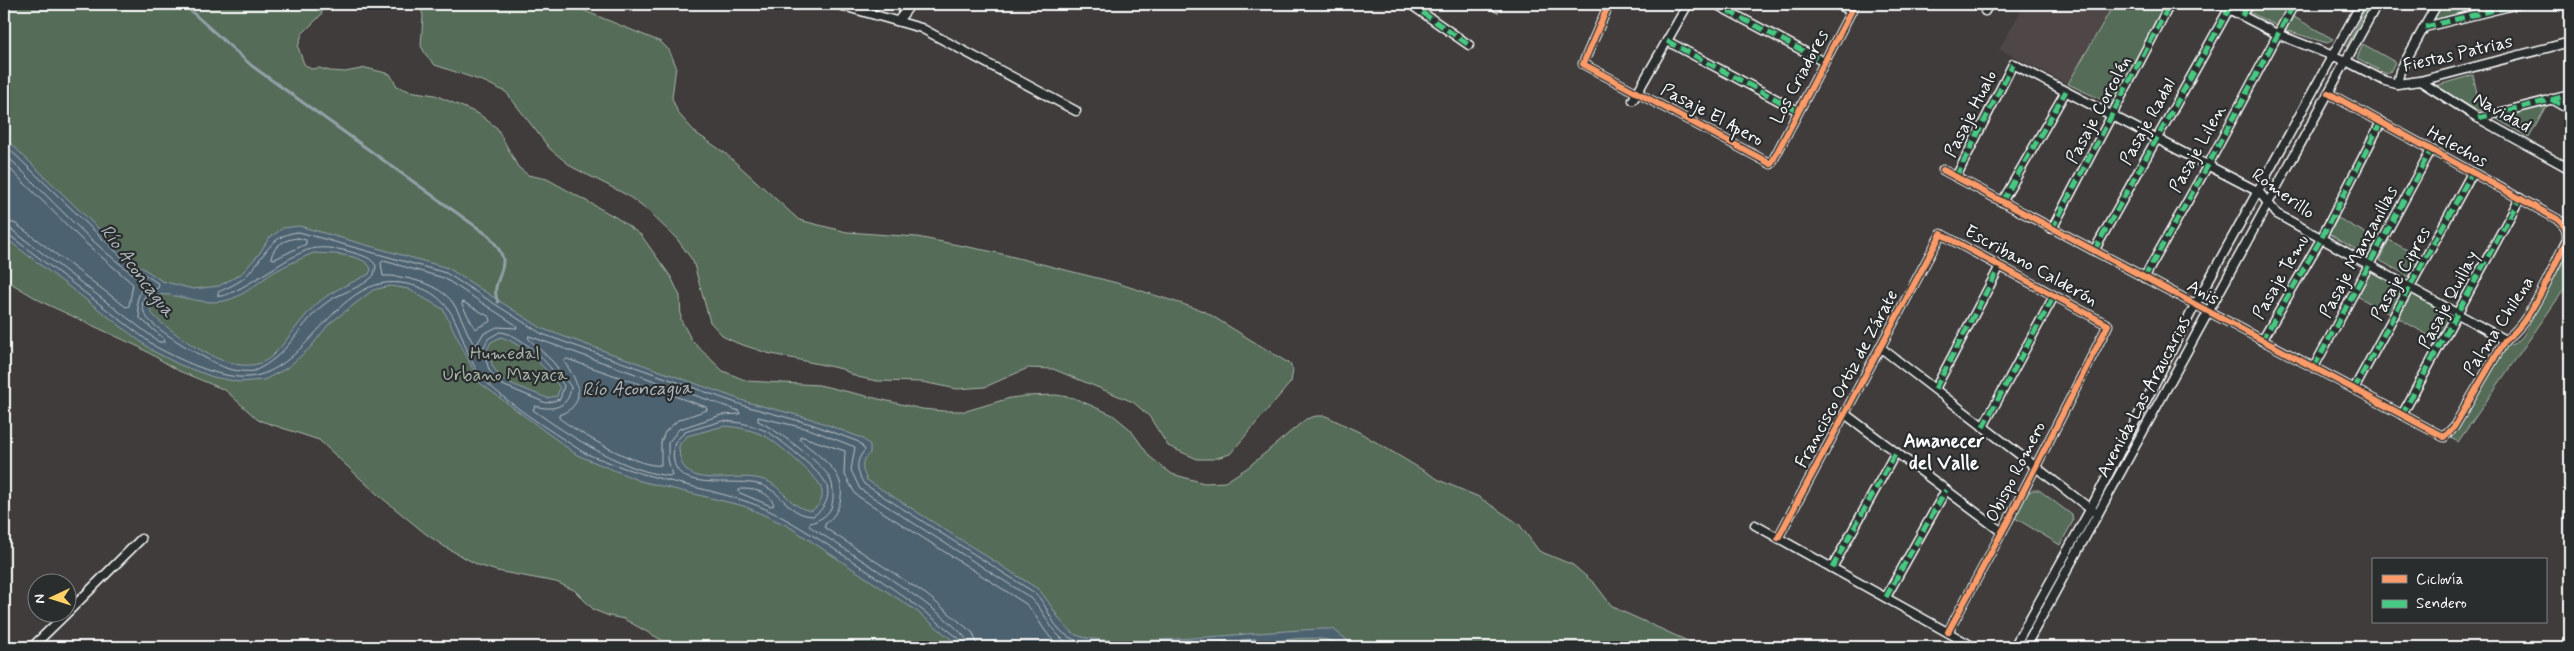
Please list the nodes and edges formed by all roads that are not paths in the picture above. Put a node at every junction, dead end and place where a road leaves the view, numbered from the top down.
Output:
1 (836, 4) edge
2 (910, 4) edge
3 (1410, 4) edge
4 (1609, 4) edge
5 (1688, 4) edge
6 (1716, 4) edge
7 (1837, 4) edge
8 (2170, 4) edge
9 (2219, 4) edge
10 (2249, 4) edge
11 (2294, 4) edge
12 (2361, 4) edge
13 (2378, 4) edge
14 (2437, 4) edge
15 (2518, 4) edge
16 (1853, 8) edge
17 (2229, 9) junction
18 (2242, 16) junction
19 (898, 21) junction
20 (2425, 26) junction
21 (2277, 34) junction
22 (1667, 41) junction
23 (2570, 42) edge
24 (1469, 45) dead end
25 (2332, 56) junction
26 (2346, 61) junction
27 (1824, 62) junction
28 (2014, 64) joint
29 (2420, 81) junction
30 (2397, 84) junction
31 (2066, 91) junction
32 (1638, 92) junction
33 (2328, 93) junction
34 (2570, 95) edge
35 (2551, 99) junction
36 (1633, 100) dead end
37 (2570, 110) edge
38 (1076, 111) dead end
39 (1798, 111) junction
40 (2113, 116) junction
41 (2478, 118) junction
42 (2381, 122) junction
43 (2156, 138) junction
44 (2431, 150) junction
45 (1771, 164) joint
46 (2208, 165) junction
47 (2570, 168) edge
48 (1943, 170) dead end
49 (2472, 173) junction
50 (1956, 177) junction
51 (2259, 192) junction
52 (2520, 198) junction
53 (2002, 202) junction
54 (2267, 203) junction
55 (2052, 229) junction
56 (2568, 232) joint
57 (1941, 234) joint
58 (2321, 239) junction
59 (2094, 251) junction
60 (2370, 265) junction
61 (2000, 266) junction
62 (2144, 278) junction
63 (2411, 288) junction
64 (2054, 296) junction
65 (2195, 305) junction
66 (2207, 312) junction
67 (2459, 314) junction
68 (2108, 325) joint
69 (2505, 340) junction
70 (2262, 341) junction
71 (1881, 348) junction
72 (2314, 367) junction
73 (2354, 388) junction
74 (1935, 390) junction
75 (1845, 414) junction
76 (2402, 414) junction
77 (1983, 427) junction
78 (2449, 434) joint
79 (1896, 452) junction
80 (2035, 468) junction
81 (1946, 490) junction
82 (2090, 510) junction
83 (2098, 514) junction
84 (1755, 525) dead end
85 (2002, 532) junction
86 (1778, 538) junction
87 (141, 539) dead end
88 (1832, 568) junction
89 (1886, 598) junction
90 (78, 602) edge
91 (56, 624) edge
92 (1948, 632) junction
93 (32, 647) edge
94 (1974, 647) edge
95 (2014, 647) edge
96 (2025, 647) edge

1 - 19 street
2 - 19 street
3 - 24 street
4 - 32 street, Pasaje El Apero
5 - 22 street
6 - 27 street
7 - 16 street
8 - 40 street, Pasaje Corcolén
9 - 17 street, Fiestas Patrias
10 - 18 street
11 - 21 street, Pasaje Lilen
12 - 25 street, Avenida Las Araucarias
13 - 26 street, Avenida Las Araucarias
14 - 20 street
15 - 20 street
16 - 27 street, Los Criadores
17 - 18 street, Fiestas Patrias
17 - 43 street, Pasaje Radal
18 - 21 street, Fiestas Patrias
19 - 38 street
20 - 30 street
21 - 25 street, Fiestas Patrias
21 - 46 street, Pasaje Lilen
22 - 32 street
22 - 39 street
23 - 29 street, Fiestas Patrias
25 - 26 street, Fiestas Patrias
25 - 51 street, Avenida Las Araucarias
26 - 30 street, Fiestas Patrias
26 - 33 street, Avenida Las Araucarias
27 - 39 street, Los Criadores
28 - 31 street, Romerillo
28 - 50 street, Pasaje Hualo
29 - 30 street, Fiestas Patrias
29 - 41 street, Navidad
31 - 40 street, Romerillo
31 - 53 street
32 - 36 street
32 - 45 street, Pasaje El Apero
33 - 42 street, Helechos
33 - 54 street, Avenida Las Araucarias
34 - 35 street
35 - 37 street
35 - 41 street
39 - 45 street, Los Criadores
40 - 43 street, Romerillo
40 - 55 street, Pasaje Corcolén
41 - 47 street, Navidad
42 - 44 street, Helechos
42 - 58 street, Pasaje Temu
43 - 46 street, Romerillo
43 - 59 street, Pasaje Radal
44 - 49 street, Helechos
44 - 60 street, Pasaje Manzanillas
46 - 51 street, Romerillo
46 - 62 street, Pasaje Lilen
48 - 50 street, Anis
49 - 52 street, Helechos
49 - 63 street, Pasaje Cipres
50 - 53 street, Anis
51 - 54 street, Romerillo
51 - 65 street, Avenida Las Araucarias
52 - 56 street, Helechos
52 - 67 street, Pasaje Quillay
53 - 55 street, Anis
54 - 58 street, Romerillo
54 - 66 street, Avenida Las Araucarias
55 - 59 street, Anis
56 - 69 street, Palma Chilena
57 - 61 street, Escribano Calderón
57 - 71 street, Francisco Ortiz de Zárate
58 - 60 street, Romerillo
58 - 70 street, Pasaje Temu
59 - 62 street, Anis
60 - 63 street, Romerillo
60 - 72 street, Pasaje Manzanillas
61 - 64 street, Escribano Calderón
61 - 74 street
62 - 65 street, Anis
63 - 67 street, Romerillo
63 - 73 street, Pasaje Cipres
64 - 68 street, Escribano Calderón
64 - 77 street
65 - 66 street, Anis
65 - 82 street, Avenida Las Araucarias
66 - 70 street, Anis
66 - 83 street, Avenida Las Araucarias
67 - 69 street, Romerillo
67 - 76 street, Pasaje Quillay
68 - 80 street, Obispo Romero
69 - 78 street, Palma Chilena
70 - 72 street, Anis
71 - 74 street
71 - 75 street, Francisco Ortiz de Zárate
72 - 73 street, Anis
73 - 76 street, Anis
74 - 77 street
75 - 79 street
75 - 86 street, Francisco Ortiz de Zárate
76 - 78 street, Anis
77 - 80 street
79 - 81 street
79 - 88 street
80 - 82 street
80 - 85 street, Obispo Romero
81 - 85 street
81 - 89 street
82 - 83 street
82 - 95 street, Avenida Las Araucarias
83 - 96 street, Avenida Las Araucarias
84 - 86 street
85 - 92 street, Obispo Romero
86 - 88 street
87 - 90 street
88 - 89 street
89 - 92 street
91 - 93 street
92 - 94 street

